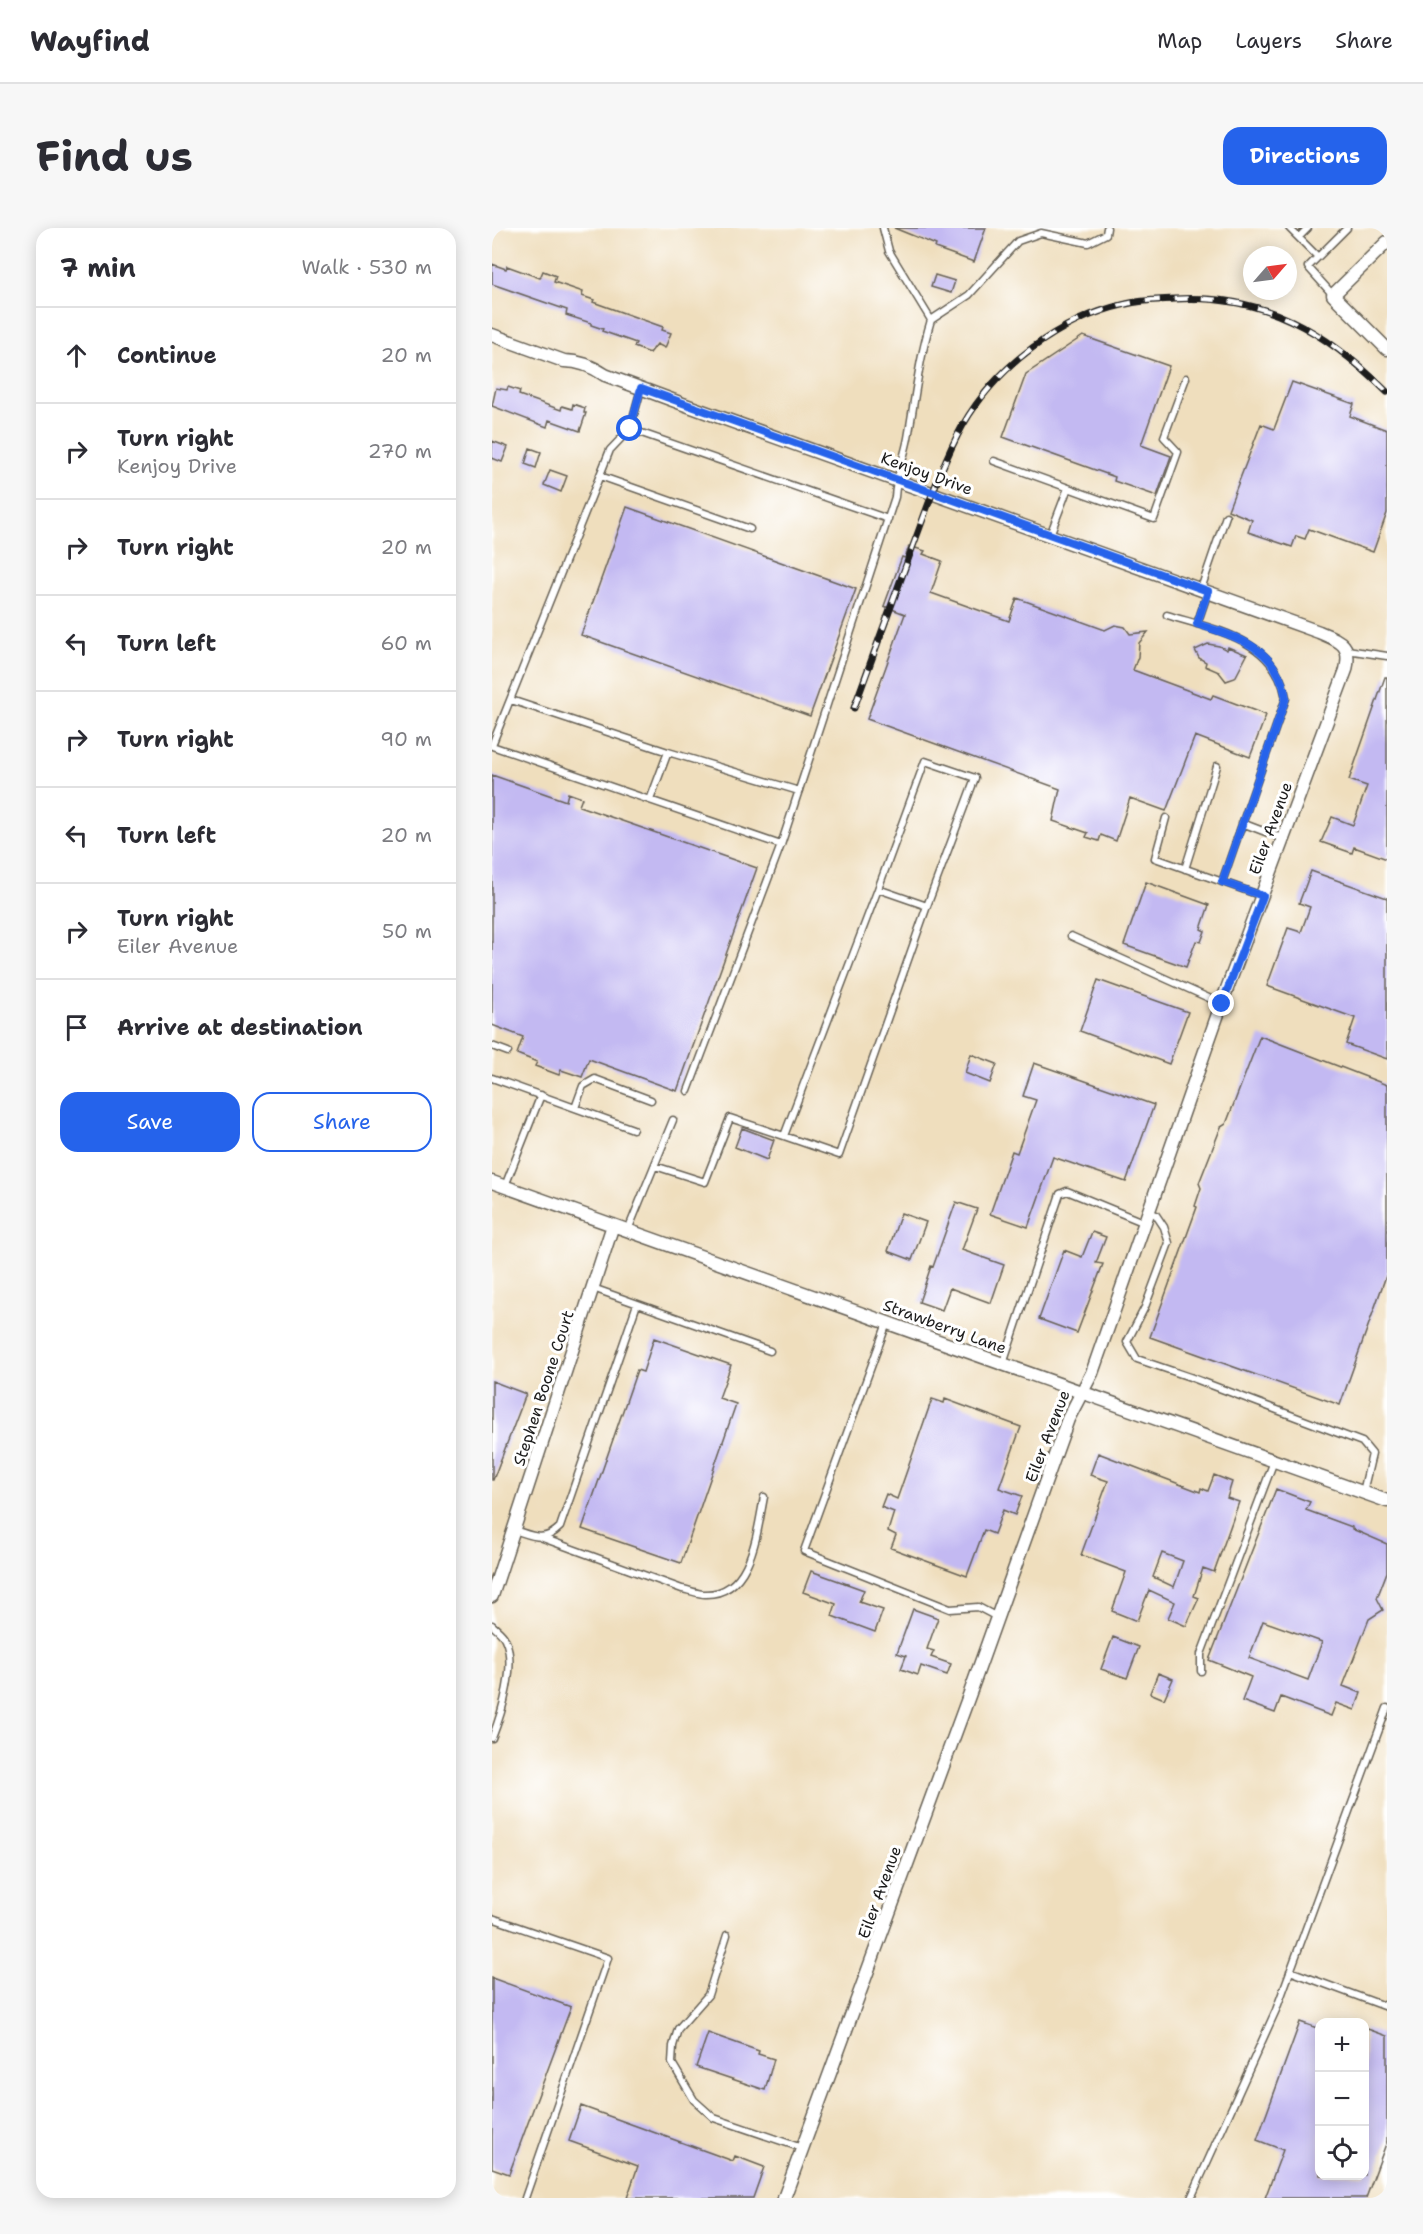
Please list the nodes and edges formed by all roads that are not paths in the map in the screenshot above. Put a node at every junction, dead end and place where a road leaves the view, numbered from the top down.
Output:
1 (883, 228) edge
2 (1107, 228) edge
3 (1289, 228) edge
4 (1308, 228) edge
5 (1347, 228) edge
6 (1299, 237) junction
7 (1387, 242) edge
8 (1318, 257) junction
9 (1333, 296) junction
10 (931, 320) junction
11 (492, 335) edge
12 (1387, 349) edge
13 (1186, 378) dead end
14 (641, 388) junction
15 (630, 429) junction
16 (994, 461) dead end
17 (600, 476) junction
18 (896, 480) junction
19 (1068, 488) junction
20 (1226, 516) dead end
21 (888, 519) junction
22 (750, 529) dead end
23 (1050, 535) junction
24 (1204, 590) junction
25 (1167, 615) dead end
26 (1197, 624) junction
27 (1347, 650) junction
28 (1387, 656) edge
29 (511, 700) junction
30 (492, 745) edge
31 (668, 752) junction
32 (1217, 766) dead end
33 (799, 791) junction
34 (650, 800) junction
35 (1166, 818) dead end
36 (1242, 823) junction
37 (1284, 839) junction
38 (781, 845) junction
39 (1185, 869) junction
40 (1222, 882) junction
41 (878, 889) junction
42 (1263, 896) junction
43 (927, 906) junction
44 (1071, 936) dead end
45 (1222, 1004) junction
46 (492, 1046) edge
47 (508, 1052) dead end
48 (492, 1078) edge
49 (688, 1091) dead end
50 (541, 1095) junction
51 (651, 1100) dead end
52 (575, 1108) junction
53 (673, 1120) dead end
54 (633, 1129) dead end
55 (784, 1136) junction
56 (656, 1166) junction
57 (492, 1182) edge
58 (505, 1186) junction
59 (1147, 1217) junction
60 (614, 1225) junction
61 (628, 1230) junction
62 (593, 1288) junction
63 (637, 1304) junction
64 (887, 1323) junction
65 (770, 1352) dead end
66 (1003, 1364) junction
67 (1081, 1393) junction
68 (1274, 1461) junction
69 (1363, 1492) junction
70 (764, 1497) dead end
71 (1387, 1501) edge
72 (514, 1530) junction
73 (540, 1537) junction
74 (496, 1571) edge
75 (492, 1596) edge
76 (998, 1617) junction
77 (492, 1624) edge
78 (1201, 1671) dead end
79 (1387, 1708) edge
80 (492, 1738) edge
81 (492, 1918) edge
82 (726, 1935) dead end
83 (1290, 1971) junction
84 (1387, 2007) edge
85 (802, 2148) junction
86 (525, 2198) edge
87 (784, 2198) edge
88 (1191, 2198) edge

1 - 10 lane
2 - 10 lane
3 - 6 lane
4 - 6 lane
5 - 8 lane
6 - 8 lane
7 - 9 street
8 - 9 lane
9 - 12 street
10 - 18 lane
11 - 14 street, Kenjoy Drive
13 - 19 lane
14 - 15 lane
14 - 18 street, Kenjoy Drive
15 - 17 lane
15 - 21 lane
16 - 19 lane
17 - 22 lane
17 - 29 lane
18 - 21 lane
18 - 23 street, Kenjoy Drive
19 - 23 lane
20 - 24 lane
21 - 33 lane
23 - 24 street, Kenjoy Drive
24 - 26 lane
24 - 27 street, Kenjoy Drive
25 - 26 lane
26 - 36 lane
27 - 28 lane
27 - 37 street, Eiler Avenue
29 - 30 lane
29 - 31 lane
30 - 34 lane
31 - 33 lane
31 - 34 lane
32 - 39 lane
33 - 38 lane
34 - 38 lane
35 - 39 lane
36 - 37 lane
36 - 40 lane
37 - 42 street, Eiler Avenue
38 - 49 lane
39 - 40 lane
40 - 42 lane
41 - 43 lane
41 - 43 lane
41 - 55 lane
42 - 45 street, Eiler Avenue
43 - 55 lane
44 - 45 lane
45 - 59 street, Eiler Avenue
46 - 47 lane
48 - 50 lane
50 - 52 lane
50 - 58 lane
51 - 52 lane
52 - 54 lane
53 - 56 lane
55 - 56 lane
56 - 61 lane
57 - 58 street, Strawberry Lane
58 - 60 street, Strawberry Lane
59 - 66 lane
59 - 67 street, Eiler Avenue
59 - 69 lane
60 - 61 street, Strawberry Lane
60 - 62 street, Stephen Boone Court
61 - 64 street, Strawberry Lane
62 - 63 lane
62 - 72 street, Stephen Boone Court
63 - 65 lane
63 - 73 lane
64 - 66 street, Strawberry Lane
64 - 76 lane
66 - 67 street, Strawberry Lane
67 - 68 street, Strawberry Lane
67 - 76 street, Eiler Avenue
68 - 69 street, Strawberry Lane
68 - 78 lane
69 - 71 street, Strawberry Lane
70 - 73 lane
72 - 73 lane
72 - 74 street, Stephen Boone Court
74 - 75 street, Stephen Boone Court
76 - 85 street, Eiler Avenue
77 - 80 lane
79 - 83 lane
81 - 86 lane
82 - 85 lane
83 - 84 lane
83 - 88 lane
85 - 87 street, Eiler Avenue

